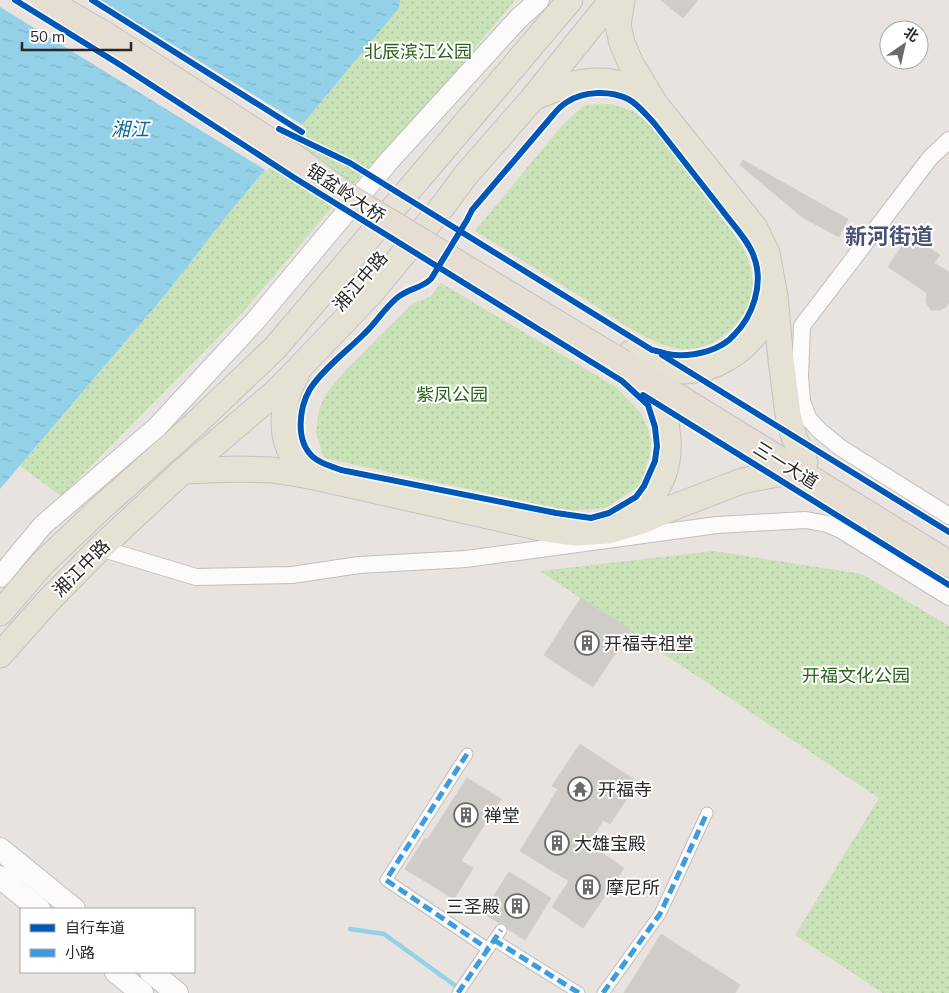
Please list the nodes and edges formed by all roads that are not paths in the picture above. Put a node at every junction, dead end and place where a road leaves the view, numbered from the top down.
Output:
1 (45, 0) edge
2 (73, 0) edge
3 (540, 0) edge
4 (556, 0) edge
5 (570, 0) edge
6 (612, 0) edge
7 (622, 0) edge
8 (518, 20) junction
9 (533, 98) junction
10 (656, 105) junction
11 (949, 140) edge
12 (772, 276) junction
13 (628, 359) junction
14 (302, 366) junction
15 (802, 467) junction
16 (183, 471) junction
17 (310, 476) junction
18 (949, 516) edge
19 (608, 531) junction
20 (100, 548) junction
21 (949, 548) edge
22 (949, 564) edge
23 (0, 577) edge
24 (949, 597) edge
25 (0, 613) edge
26 (0, 655) edge
27 (467, 754) dead end
28 (707, 813) dead end
29 (0, 850) edge
30 (0, 877) edge
31 (38, 908) edge
32 (73, 908) edge
33 (494, 940) junction
34 (117, 973) edge
35 (152, 973) edge
36 (460, 989) edge
37 (142, 993) edge
38 (177, 993) edge
39 (579, 993) edge
40 (603, 993) edge

1 - 13 highway, 银盆岭大桥, bridge
2 - 13 highway, 银盆岭大桥
3 - 8 street
4 - 8 street
5 - 25 main road, 湘江中路
6 - 9 main road, 湘江中路
7 - 10 main road
8 - 23 street
9 - 10 main road
9 - 14 main road, 湘江中路
10 - 12 main road
11 - 18 street
12 - 13 main road
12 - 15 main road
13 - 15 highway, 三一大道
13 - 19 main road
14 - 16 main road, 湘江中路
14 - 17 main road
15 - 19 main road
15 - 21 highway, 三一大道
15 - 22 highway, 三一大道
16 - 17 main road
16 - 20 main road, 湘江中路
17 - 19 main road
20 - 24 street
20 - 26 main road, 湘江中路
27 - 33 street
28 - 40 street
29 - 32 main road
30 - 31 main road
33 - 36 street
33 - 39 street
34 - 37 main road
35 - 38 main road

